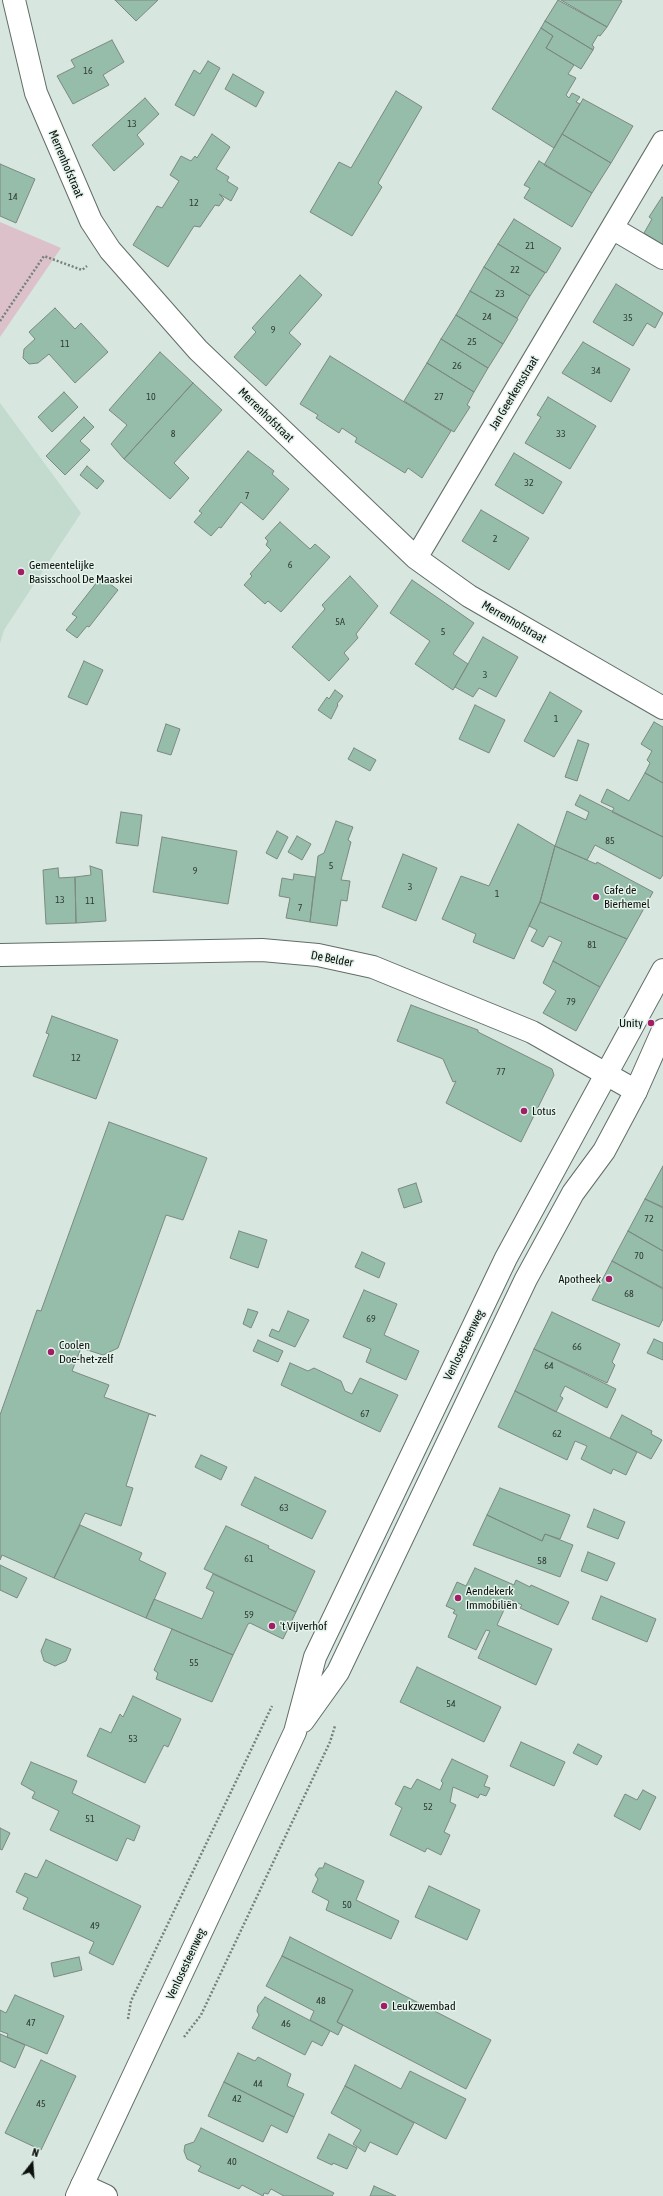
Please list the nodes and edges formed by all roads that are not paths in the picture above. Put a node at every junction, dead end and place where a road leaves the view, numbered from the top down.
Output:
1 (14, 0) edge
2 (663, 142) edge
3 (612, 228) junction
4 (663, 258) edge
5 (416, 558) junction
6 (663, 708) edge
7 (0, 955) edge
8 (663, 970) edge
9 (663, 1030) edge
10 (606, 1076) junction
11 (636, 1091) junction
12 (295, 1732) junction
13 (79, 2190) edge
14 (106, 2196) edge

1 - 5 street, Merrenhofstraat
2 - 3 street, Jan Geerkensstraat
3 - 4 street
3 - 5 street, Jan Geerkensstraat
5 - 6 street, Merrenhofstraat
7 - 10 street, De Belder
8 - 10 street, Venlosesteenweg
9 - 11 street, Venlosesteenweg
10 - 11 street, De Belder
10 - 12 street, Venlosesteenweg
11 - 12 street, Venlosesteenweg
12 - 13 street, Venlosesteenweg
13 - 14 street

